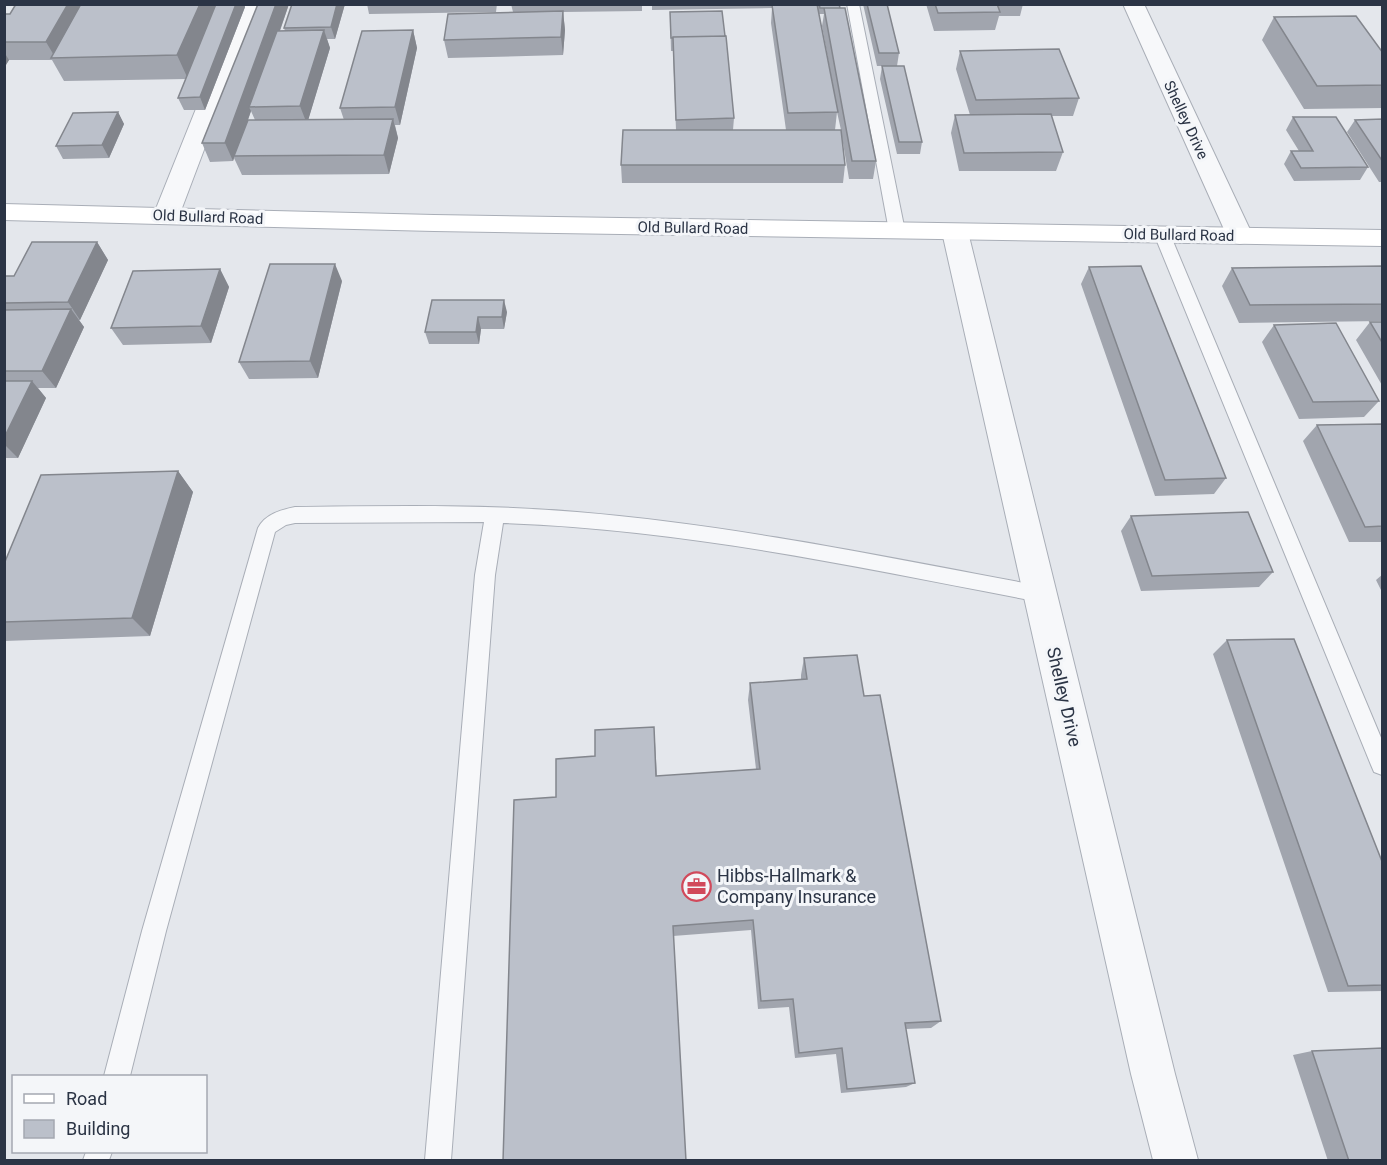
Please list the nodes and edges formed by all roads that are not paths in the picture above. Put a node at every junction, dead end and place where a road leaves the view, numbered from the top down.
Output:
1 (249, 4) edge
2 (854, 4) edge
3 (1133, 4) edge
4 (6, 214) edge
5 (166, 216) junction
6 (897, 231) junction
7 (955, 232) junction
8 (1162, 234) junction
9 (1240, 236) junction
10 (1383, 238) edge
11 (495, 515) junction
12 (1040, 594) junction
13 (1376, 732) edge
14 (1383, 765) edge
15 (118, 1075) edge
16 (438, 1161) edge
17 (1176, 1161) edge

1 - 5 street
2 - 6 lane
3 - 9 street, Shelley Drive
4 - 5 street, Old Bullard Road
5 - 6 street, Old Bullard Road
6 - 7 street, Old Bullard Road
7 - 8 street, Old Bullard Road
7 - 12 street, Shelley Drive
8 - 9 street, Old Bullard Road
8 - 13 lane
9 - 10 street, Old Bullard Road
11 - 12 lane
11 - 15 lane
11 - 16 lane
12 - 17 street, Shelley Drive
13 - 14 lane

